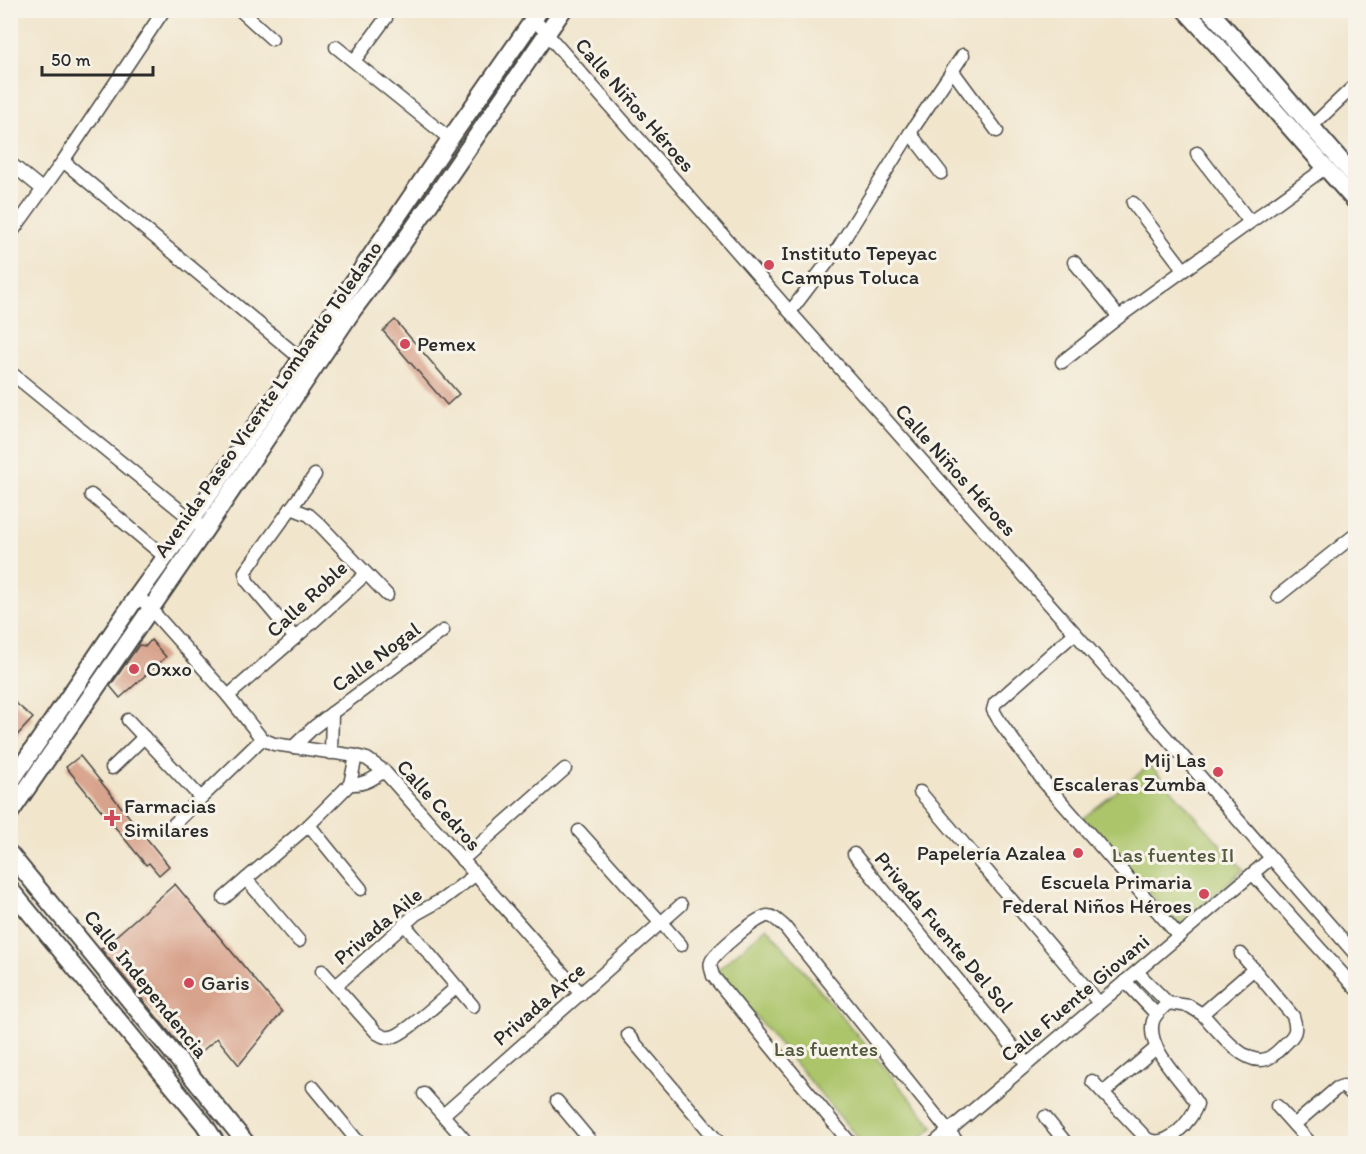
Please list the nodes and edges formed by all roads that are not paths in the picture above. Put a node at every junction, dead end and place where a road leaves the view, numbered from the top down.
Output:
1 (164, 10) edge
2 (240, 10) edge
3 (563, 10) edge
4 (1185, 10) edge
5 (1209, 10) edge
6 (533, 14) edge
7 (386, 18) dead end
8 (547, 34) junction
9 (272, 39) dead end
10 (336, 47) dead end
11 (963, 55) dead end
12 (354, 61) junction
13 (952, 70) junction
14 (1356, 84) edge
15 (1311, 127) junction
16 (997, 131) dead end
17 (910, 133) junction
18 (450, 139) junction
19 (1197, 153) dead end
20 (63, 161) junction
21 (10, 163) edge
22 (1325, 168) junction
23 (941, 173) dead end
24 (1356, 178) edge
25 (42, 189) junction
26 (1356, 202) edge
27 (1133, 203) dead end
28 (1250, 222) junction
29 (10, 235) edge
30 (1074, 262) dead end
31 (1184, 270) junction
32 (789, 312) junction
33 (1119, 317) junction
34 (300, 358) junction
35 (1062, 362) dead end
36 (10, 372) edge
37 (315, 475) dead end
38 (91, 495) dead end
39 (291, 508) junction
40 (199, 525) junction
41 (1356, 534) edge
42 (165, 557) junction
43 (366, 574) junction
44 (138, 595) junction
45 (387, 595) dead end
46 (1278, 596) dead end
47 (150, 609) junction
48 (443, 632) dead end
49 (1075, 633) junction
50 (296, 638) junction
51 (228, 696) junction
52 (332, 713) junction
53 (128, 720) dead end
54 (144, 737) junction
55 (262, 739) junction
56 (292, 747) junction
57 (331, 753) junction
58 (356, 756) junction
59 (112, 768) dead end
60 (565, 769) dead end
61 (384, 771) junction
62 (10, 783) edge
63 (350, 784) junction
64 (920, 792) dead end
65 (200, 797) junction
66 (10, 813) edge
67 (309, 825) junction
68 (170, 828) dead end
69 (579, 831) dead end
70 (10, 854) edge
71 (854, 854) dead end
72 (1271, 858) junction
73 (462, 860) junction
74 (1253, 874) junction
75 (475, 875) junction
76 (246, 879) junction
77 (10, 889) edge
78 (361, 889) dead end
79 (224, 898) dead end
80 (681, 905) dead end
81 (660, 922) junction
82 (404, 924) junction
83 (1179, 936) junction
84 (298, 941) dead end
85 (681, 945) dead end
86 (1241, 954) dead end
87 (1356, 956) edge
88 (1254, 969) junction
89 (322, 971) dead end
90 (1137, 972) junction
91 (1125, 981) junction
92 (336, 986) junction
93 (457, 987) junction
94 (1356, 989) edge
95 (581, 994) junction
96 (1099, 1003) junction
97 (1168, 1003) junction
98 (473, 1006) dead end
99 (1156, 1014) junction
100 (1202, 1014) junction
101 (628, 1035) dead end
102 (1156, 1048) junction
103 (1027, 1064) junction
104 (1092, 1081) dead end
105 (313, 1087) dead end
106 (1104, 1092) junction
107 (424, 1094) dead end
108 (1356, 1098) edge
109 (556, 1101) dead end
110 (1277, 1106) dead end
111 (443, 1115) junction
112 (1045, 1117) dead end
113 (1294, 1125) junction
114 (948, 1131) junction
115 (464, 1139) dead end
116 (217, 1143) edge
117 (247, 1143) edge
118 (360, 1143) edge
119 (593, 1143) edge
120 (720, 1143) edge
121 (851, 1143) edge
122 (933, 1143) edge
123 (959, 1143) edge
124 (1067, 1143) edge
125 (1311, 1143) edge

1 - 20 street
2 - 9 street
3 - 8 main road, Avenida Paseo Vicente Lombardo Toledano
4 - 22 main road
5 - 15 main road
6 - 8 street, Calle Niños Héroes
6 - 18 main road, Avenida Paseo Vicente Lombardo Toledano
7 - 12 street
8 - 32 street, Calle Niños Héroes
8 - 40 main road, Avenida Paseo Vicente Lombardo Toledano
10 - 12 street
11 - 13 street
12 - 18 street
13 - 16 street
13 - 17 street
14 - 15 street
15 - 24 main road
17 - 23 street
17 - 32 street
18 - 34 main road, Avenida Paseo Vicente Lombardo Toledano
19 - 28 street
20 - 25 street
20 - 34 street
21 - 25 street
22 - 26 main road
22 - 28 street
25 - 29 street
27 - 31 street
28 - 31 street
30 - 33 street
31 - 33 street
32 - 49 street, Calle Niños Héroes
33 - 35 street
34 - 40 main road, Avenida Paseo Vicente Lombardo Toledano
36 - 40 street
37 - 39 street
38 - 42 street
39 - 43 street, Calle Roble
39 - 50 street
40 - 42 main road, Avenida Paseo Vicente Lombardo Toledano
40 - 47 main road, Avenida Paseo Vicente Lombardo Toledano
41 - 46 street
42 - 44 main road, Avenida Paseo Vicente Lombardo Toledano
43 - 45 street
43 - 50 street, Calle Roble
44 - 47 street
44 - 62 main road, Avenida Paseo Vicente Lombardo Toledano
47 - 51 street
47 - 66 main road, Avenida Paseo Vicente Lombardo Toledano
48 - 52 street, Calle Nogal
49 - 72 street, Calle Niños Héroes
49 - 83 street
50 - 51 street, Calle Roble
51 - 55 street
52 - 56 street, Calle Nogal
52 - 57 street, Calle Nogal
53 - 54 street
54 - 59 street
54 - 65 street
55 - 56 street, Calle Cedros
55 - 65 street
56 - 57 street, Calle Cedros
57 - 58 street, Calle Cedros
58 - 61 street, Calle Cedros
58 - 63 street
60 - 73 street
61 - 63 street
61 - 73 street, Calle Cedros
63 - 67 street
64 - 96 street
65 - 68 street
67 - 76 street
67 - 78 street
69 - 81 street
70 - 117 main road, Calle Independencia
71 - 103 street, Privada Fuente Del Sol
72 - 74 street, Calle Fuente Giovani
72 - 87 street, Calle Niños Héroes
73 - 75 street, Calle Cedros
74 - 83 street, Calle Fuente Giovani
74 - 94 street
75 - 82 street, Privada Aile
75 - 95 street, Calle Cedros
76 - 79 street
76 - 84 street
77 - 116 main road, Calle Independencia
80 - 81 street, Privada Arce
81 - 85 street
81 - 95 street, Privada Arce
82 - 92 street, Privada Aile
82 - 93 street
83 - 90 street, Calle Fuente Giovani
86 - 88 street
88 - 100 street
88 - 100 street
89 - 92 street, Privada Aile
90 - 91 street, Calle Fuente Giovani
90 - 97 street
91 - 96 street, Calle Fuente Giovani
91 - 99 street
92 - 93 street, Privada Aile
93 - 98 street
95 - 111 street, Privada Arce
96 - 103 street, Calle Fuente Giovani
97 - 99 street
97 - 100 street
99 - 102 street
101 - 120 street
102 - 106 street
102 - 106 street
103 - 114 street, Calle Fuente Giovani
104 - 106 street
105 - 118 street
107 - 111 street
108 - 113 street
109 - 119 street
110 - 113 street
111 - 115 street
112 - 124 street
113 - 125 street
114 - 121 street
114 - 122 street, Calle Fuente Giovani
114 - 123 street

